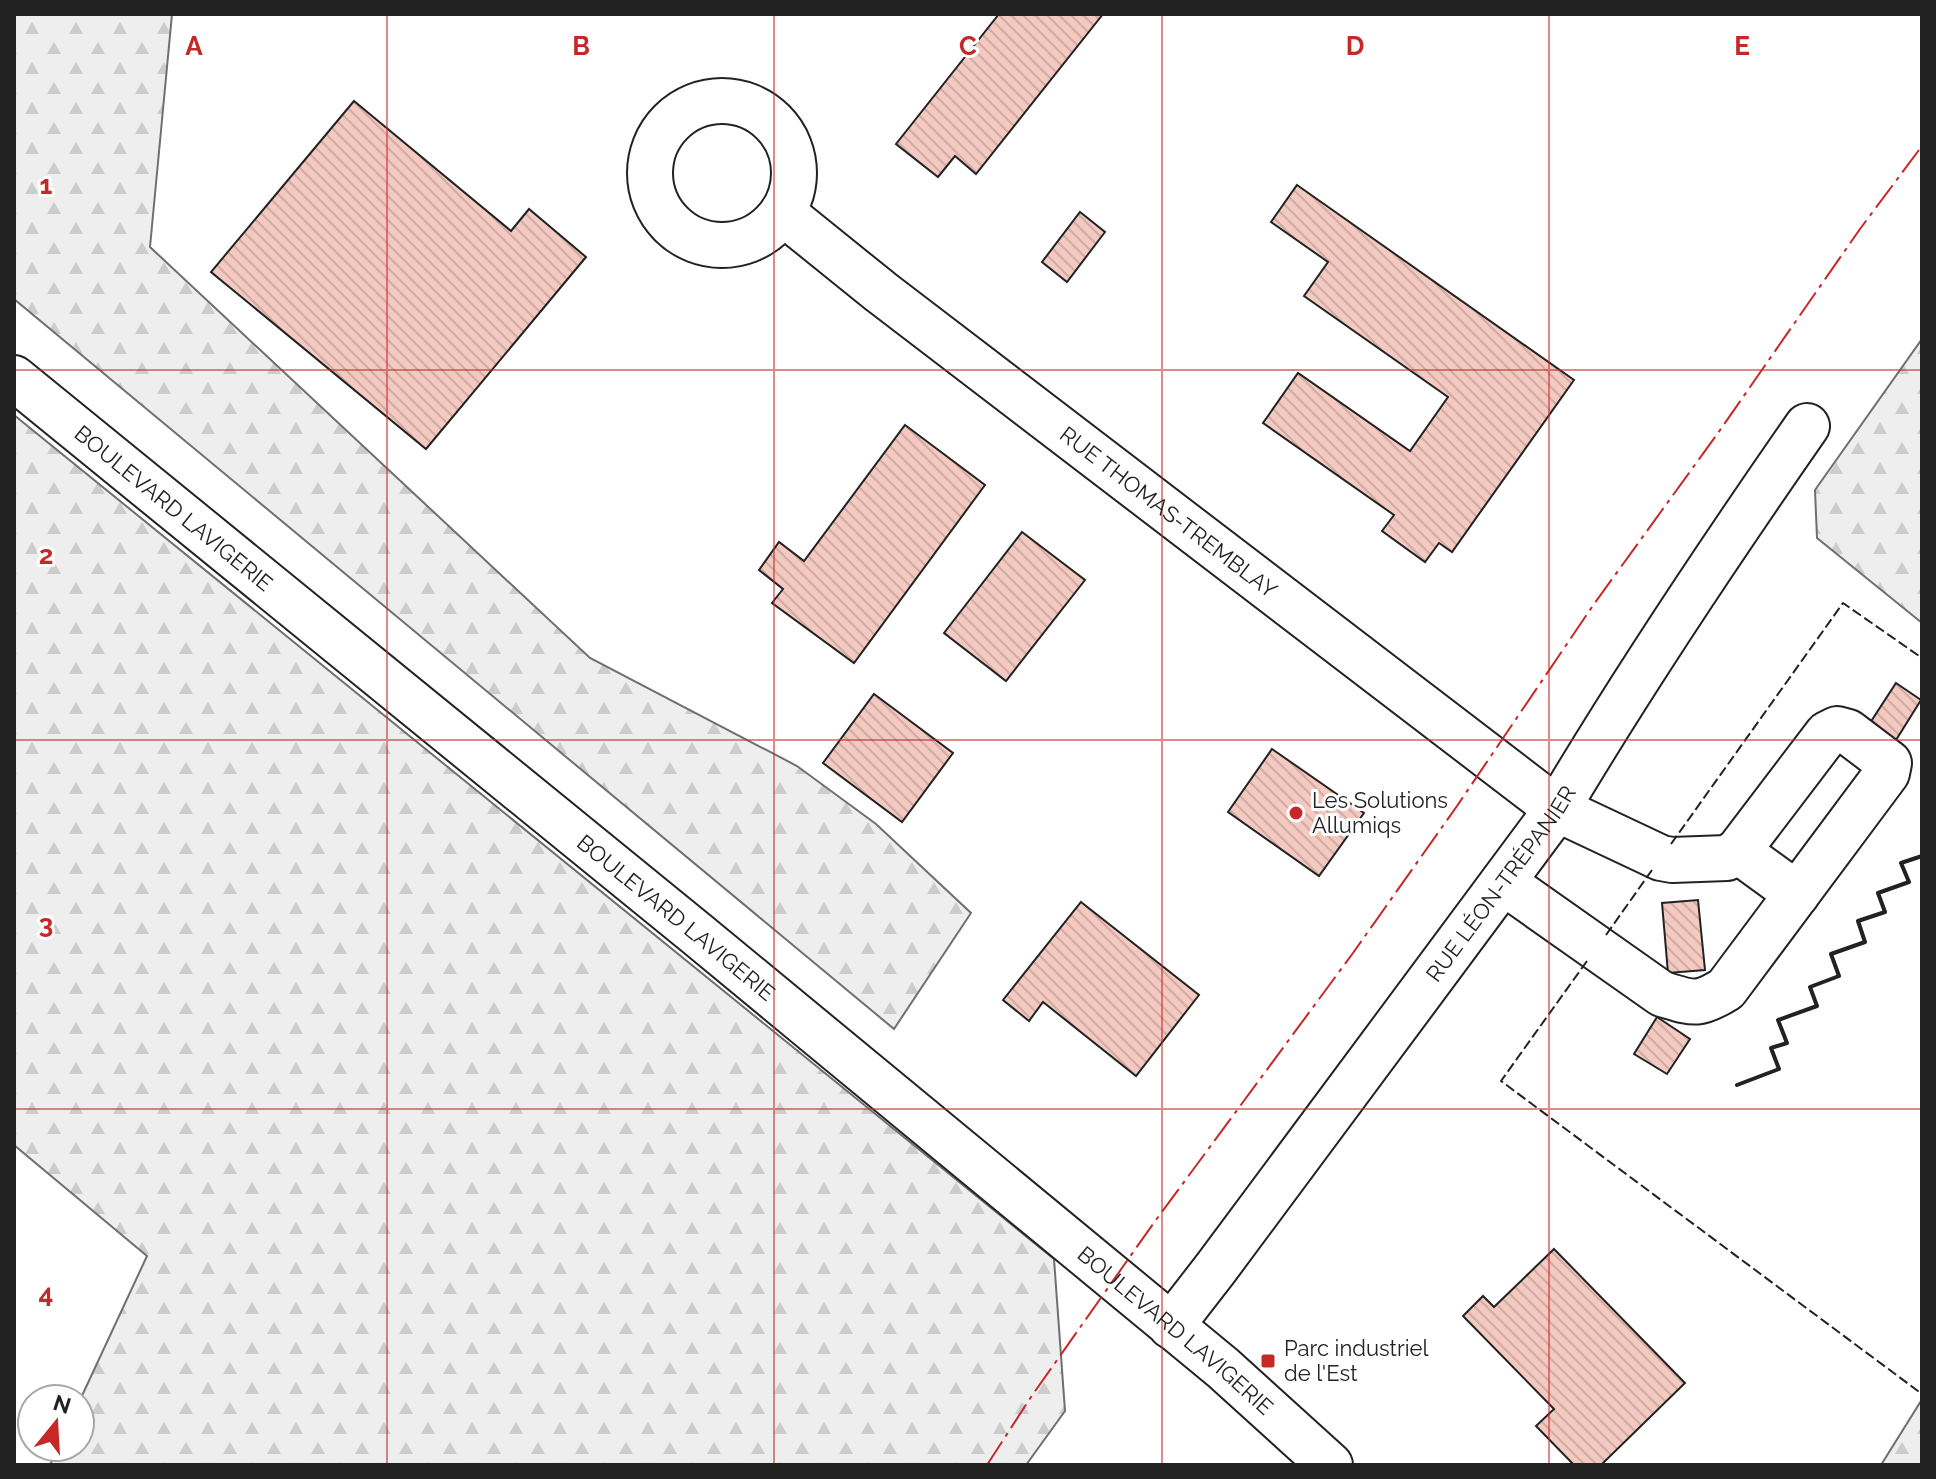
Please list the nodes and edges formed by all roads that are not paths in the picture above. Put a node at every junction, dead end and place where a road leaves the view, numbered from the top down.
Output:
1 (783, 213) dead end
2 (14, 378) edge
3 (1807, 426) dead end
4 (1557, 809) junction
5 (1738, 851) junction
6 (1503, 882) junction
7 (1797, 894) junction
8 (1171, 1326) junction
9 (1330, 1465) edge

1 - 4 street, RUE THOMAS-TREMBLAY
2 - 8 street, BOULEVARD LAVIGERIE
3 - 4 street, RUE LÉON-TRÉPANIER
4 - 5 street, RUE THOMAS-TREMBLAY
4 - 6 street, RUE LÉON-TRÉPANIER
5 - 7 street
5 - 7 street
6 - 7 street
6 - 8 street, RUE LÉON-TRÉPANIER
8 - 9 street, BOULEVARD LAVIGERIE

